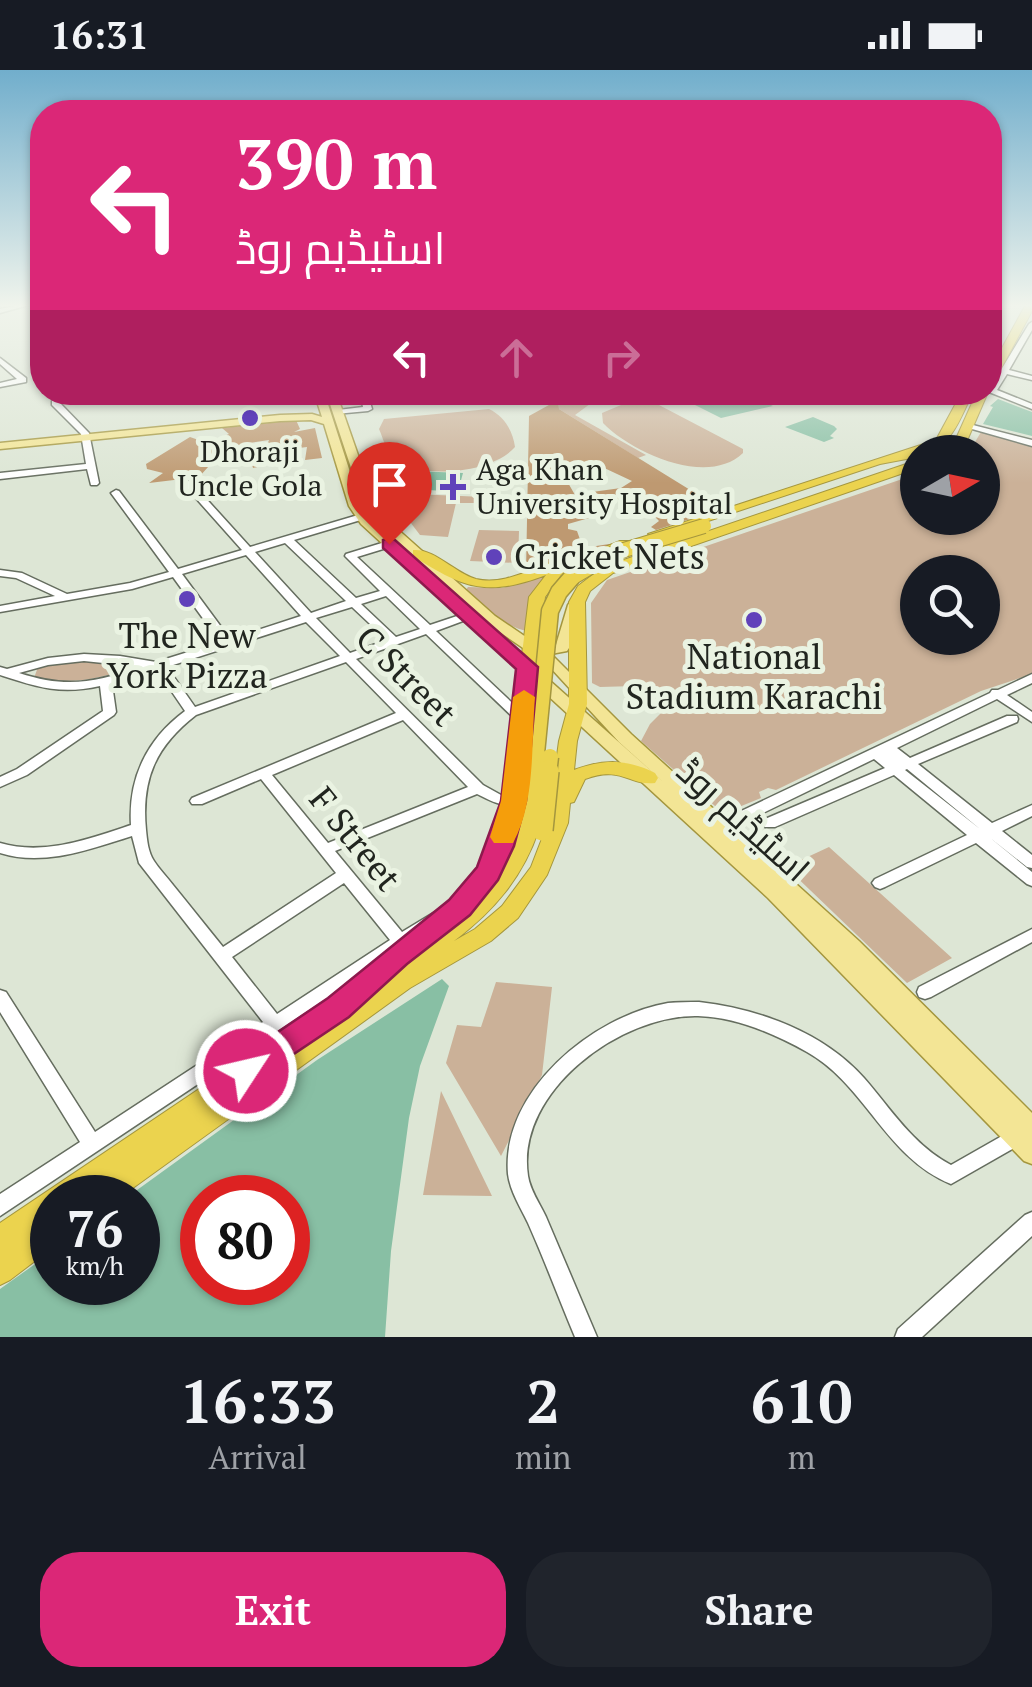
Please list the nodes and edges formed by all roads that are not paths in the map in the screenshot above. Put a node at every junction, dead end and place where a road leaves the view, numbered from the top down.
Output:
1 (4, 365) edge
2 (1006, 365) edge
3 (1004, 371) junction
4 (1002, 373) edge
5 (1032, 378) edge
6 (0, 386) edge
7 (1002, 394) edge
8 (57, 405) edge
9 (319, 405) edge
10 (328, 405) edge
11 (367, 405) edge
12 (961, 405) edge
13 (979, 405) edge
14 (1032, 407) edge
15 (332, 417) junction
16 (280, 418) junction
17 (968, 424) junction
18 (945, 435) edge
19 (963, 435) edge
20 (86, 438) junction
21 (1032, 443) edge
22 (3, 446) edge
23 (900, 460) edge
24 (900, 465) edge
25 (90, 466) junction
26 (900, 466) edge
27 (0, 476) edge
28 (94, 484) dead end
29 (188, 484) dead end
30 (116, 493) dead end
31 (361, 517) junction
32 (287, 538) junction
33 (389, 544) junction
34 (248, 550) junction
35 (418, 553) junction
36 (587, 557) junction
37 (175, 572) junction
38 (0, 573) edge
39 (387, 592) junction
40 (65, 597) junction
41 (577, 602) junction
42 (352, 604) junction
43 (0, 609) edge
44 (468, 616) junction
45 (309, 618) junction
46 (427, 630) junction
47 (394, 641) junction
48 (228, 644) junction
49 (532, 654) junction
50 (349, 658) junction
51 (160, 667) junction
52 (4, 672) edge
53 (1032, 678) edge
54 (106, 681) junction
55 (996, 693) junction
56 (574, 700) junction
57 (192, 712) junction
58 (405, 714) junction
59 (1025, 715) edge
60 (521, 722) junction
61 (881, 750) junction
62 (904, 768) junction
63 (264, 774) junction
64 (648, 778) junction
65 (0, 782) edge
66 (478, 788) junction
67 (196, 801) dead end
68 (514, 801) junction
69 (1032, 810) edge
70 (770, 823) dead end
71 (724, 825) junction
72 (543, 827) junction
73 (136, 829) junction
74 (984, 832) junction
75 (324, 850) junction
76 (1, 852) edge
77 (1032, 863) edge
78 (488, 873) junction
79 (346, 875) junction
80 (1032, 880) edge
81 (880, 883) dead end
82 (1032, 935) edge
83 (400, 941) junction
84 (221, 956) junction
85 (404, 980) junction
86 (925, 992) dead end
87 (0, 996) edge
88 (338, 1008) junction
89 (274, 1023) junction
90 (1027, 1139) edge
91 (92, 1145) junction
92 (95, 1175) edge
93 (128, 1175) edge
94 (0, 1206) edge
95 (30, 1219) edge
96 (1032, 1222) edge
97 (0, 1240) edge
98 (30, 1247) edge
99 (0, 1270) edge
100 (586, 1337) edge
101 (906, 1337) edge

1 - 6 street
2 - 3 street
3 - 4 street
3 - 5 street
7 - 14 street
8 - 20 street
9 - 16 main road
10 - 15 main road, اسٹیڈیم روڈ
11 - 15 street
12 - 18 highway
13 - 17 highway
15 - 16 main road
15 - 31 main road, اسٹیڈیم روڈ
15 - 35 main road, اسٹیڈیم روڈ
16 - 20 main road
17 - 19 highway
17 - 21 street
20 - 22 main road
20 - 25 street
23 - 36 highway
24 - 72 highway, bridge
25 - 27 street
25 - 28 street
26 - 41 highway
29 - 34 street, C Street
30 - 37 street
31 - 32 street
31 - 33 main road, اسٹیڈیم روڈ
32 - 34 street
32 - 42 street
33 - 39 street
33 - 44 main road, اسٹیڈیم روڈ
34 - 37 street
34 - 45 street, C Street
35 - 36 highway
35 - 49 main road, اسٹیڈیم روڈ
36 - 49 highway
37 - 40 street
37 - 48 street
38 - 40 street
39 - 42 street
39 - 46 street
40 - 43 street
41 - 49 main road
41 - 56 highway
42 - 45 street
42 - 47 street
44 - 46 street
44 - 49 main road, اسٹیڈیم روڈ
45 - 48 street
45 - 50 street, C Street
46 - 47 street
46 - 60 street
47 - 50 street
48 - 51 street
49 - 56 main road, اسٹیڈیم روڈ
49 - 60 highway
50 - 57 street
50 - 58 street, C Street
51 - 52 street
51 - 54 street
51 - 57 street
52 - 54 street
53 - 55 street
54 - 65 street
55 - 59 street
55 - 61 street
56 - 60 main road
56 - 64 main road, اسٹیڈیم روڈ
56 - 71 main road, اسٹیڈیم روڈ
56 - 72 highway
57 - 73 street
58 - 63 street
58 - 66 street, C Street
59 - 62 street
60 - 68 highway
61 - 62 street
61 - 71 street
62 - 70 street
62 - 74 street
63 - 67 street
63 - 75 street, F Street
64 - 72 highway
64 - 90 main road, اسٹیڈیم روڈ
66 - 68 street, C Street
66 - 75 street
68 - 78 highway
69 - 74 street
71 - 90 main road, اسٹیڈیم روڈ
72 - 85 highway
72 - 85 highway
72 - 88 highway
73 - 76 street
73 - 84 street
74 - 77 street
74 - 80 street
74 - 81 street
75 - 79 street, F Street
78 - 83 street
78 - 88 highway
79 - 83 street, F Street
79 - 84 street
82 - 86 street
83 - 89 street
84 - 89 street
85 - 93 highway
87 - 91 street
88 - 92 highway
89 - 91 street
90 - 100 street
91 - 94 street
95 - 97 highway
96 - 101 street
98 - 99 highway

